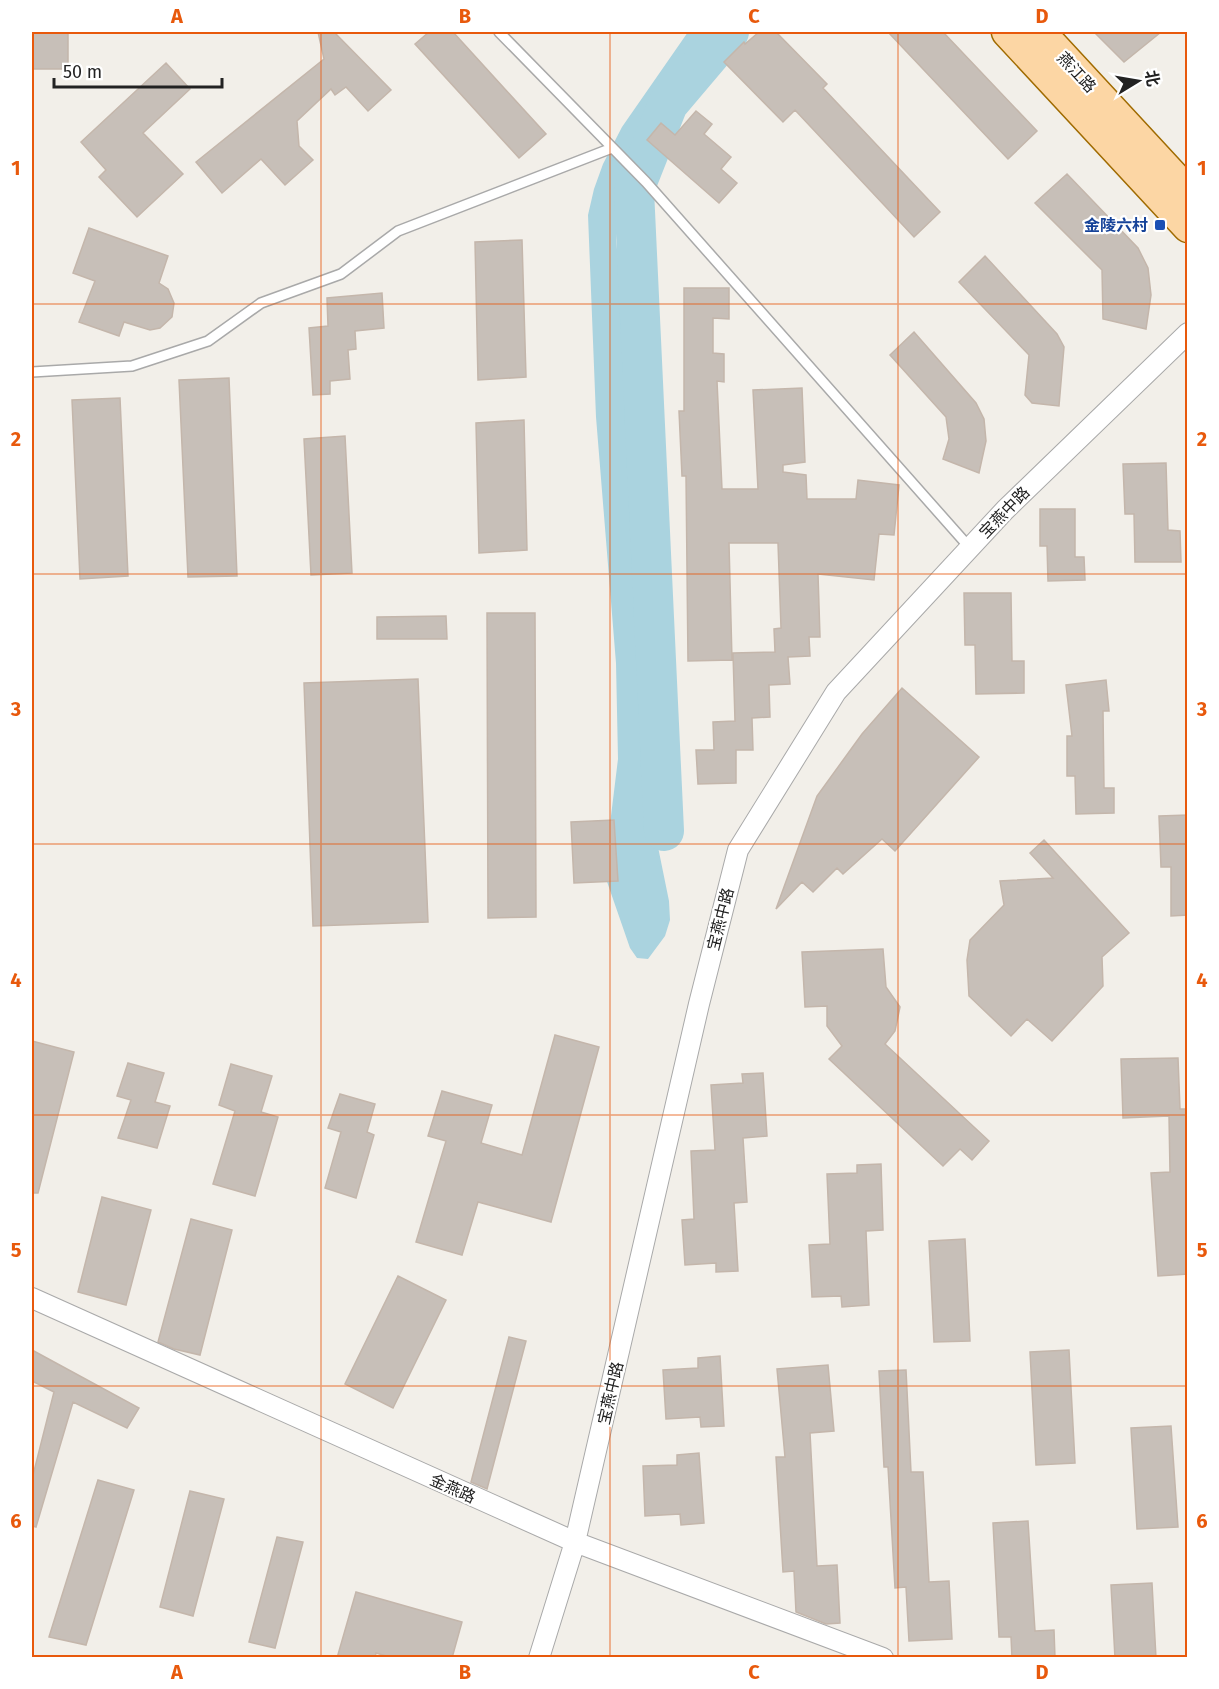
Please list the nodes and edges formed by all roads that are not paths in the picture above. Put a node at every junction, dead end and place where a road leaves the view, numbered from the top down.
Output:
1 (499, 32) edge
2 (1007, 32) edge
3 (1040, 32) edge
4 (612, 148) junction
5 (1188, 192) edge
6 (1188, 227) edge
7 (1188, 333) edge
8 (32, 372) edge
9 (970, 548) junction
10 (32, 1298) edge
11 (575, 1542) junction
12 (539, 1658) edge
13 (883, 1658) edge

1 - 4 lane
2 - 6 main road
3 - 5 main road, 燕江路
4 - 8 lane
4 - 9 lane
7 - 9 street, 宝燕中路
9 - 11 street, 宝燕中路
10 - 11 street, 金燕路
11 - 12 street, 宝燕中路
11 - 13 street, 金燕路

